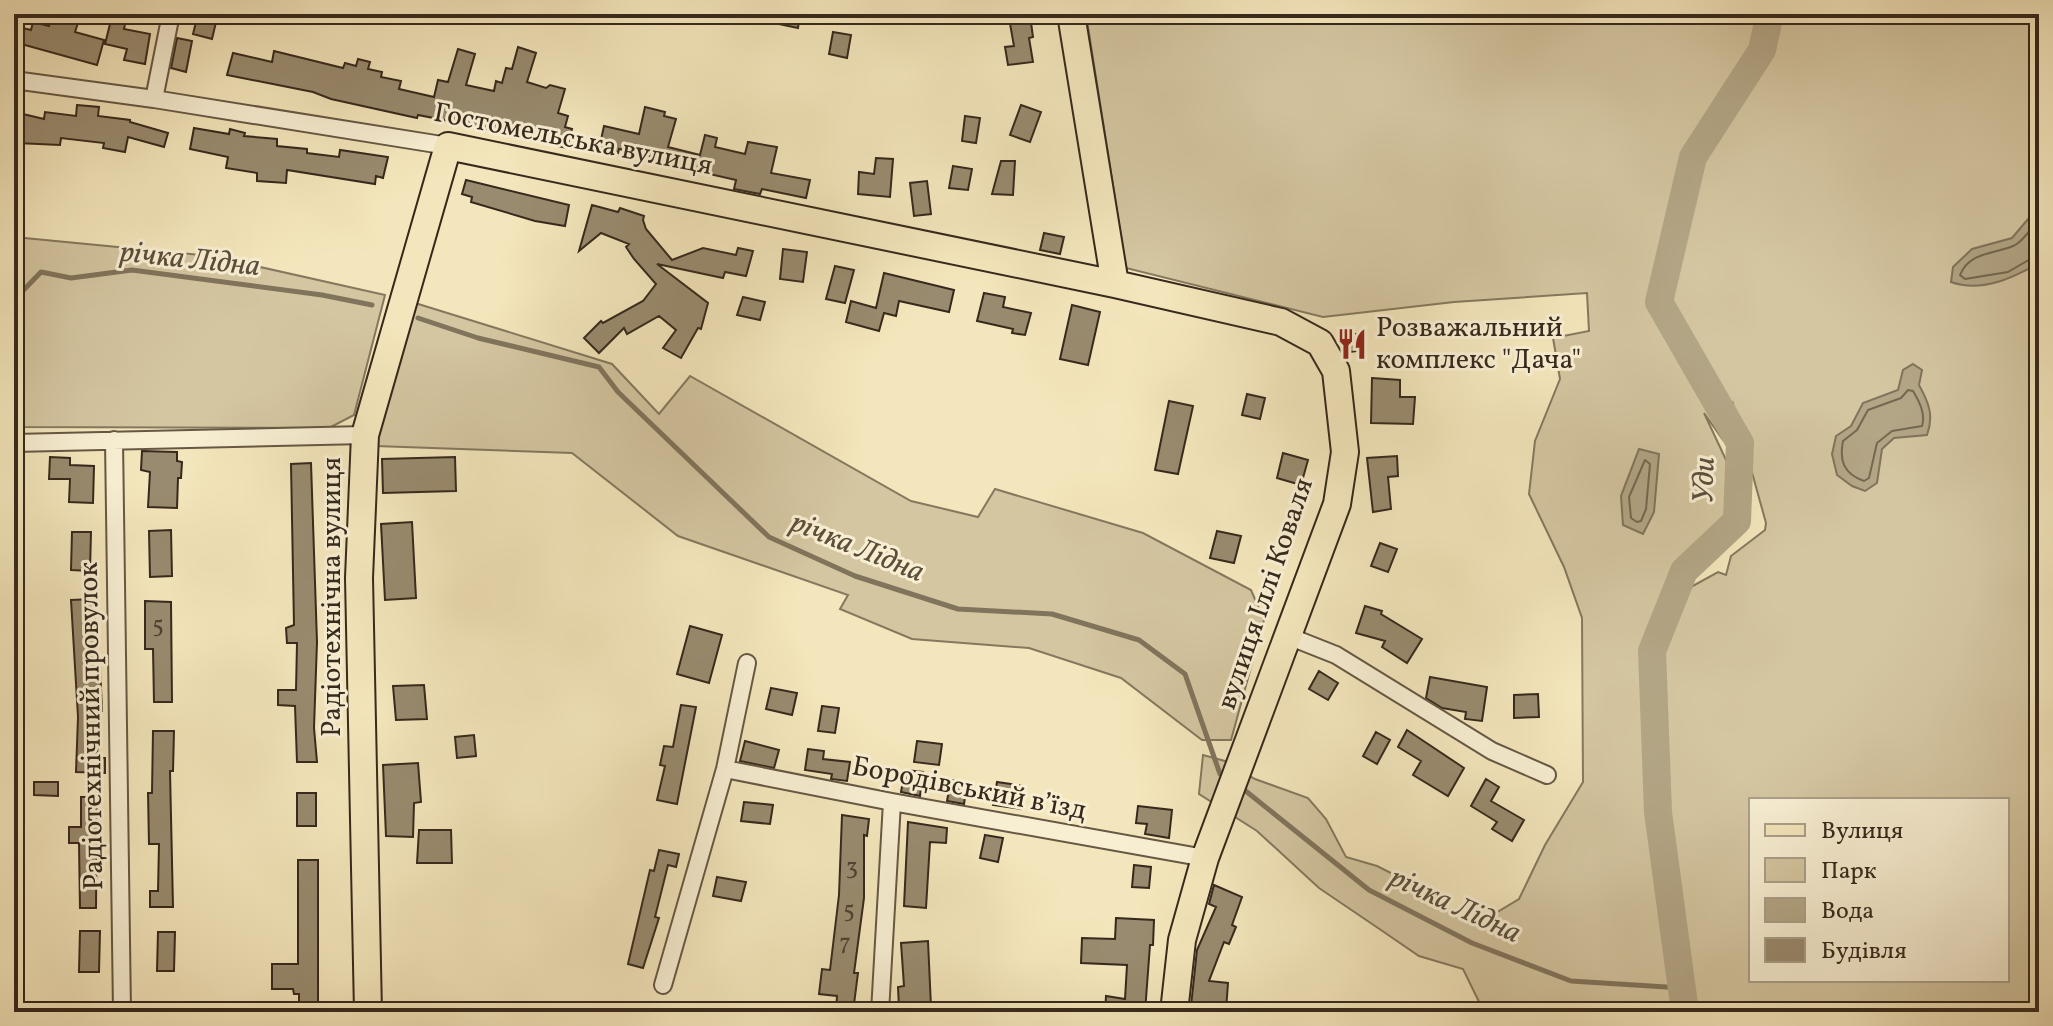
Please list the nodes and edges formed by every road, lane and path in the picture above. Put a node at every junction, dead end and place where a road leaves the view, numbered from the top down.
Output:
1 (171, 14) edge
2 (1071, 14) edge
3 (14, 80) edge
4 (154, 99) junction
5 (448, 146) junction
6 (1115, 284) junction
7 (365, 435) junction
8 (114, 440) junction
9 (14, 443) edge
10 (1288, 636) junction
11 (747, 663) dead end
12 (725, 769) junction
13 (1547, 775) dead end
14 (892, 802) junction
15 (1205, 858) junction
16 (663, 985) dead end
17 (122, 1012) edge
18 (368, 1012) edge
19 (880, 1012) edge
20 (1174, 1012) edge

1 - 4 street
2 - 6 main road
3 - 4 street, Гостомельська вулиця
4 - 5 street, Гостомельська вулиця
5 - 6 main road, Гостомельська вулиця
5 - 7 main road, Радіотехнічна вулиця
6 - 10 main road, вулиця Іллі Коваля
7 - 8 street
7 - 18 main road, Радіотехнічна вулиця
8 - 9 street
8 - 17 street, Радіотехнічний провулок
10 - 13 street
10 - 15 main road, вулиця Іллі Коваля
11 - 12 street
12 - 14 street, Бородівський в’їзд
12 - 16 street
14 - 15 street, Бородівський в’їзд
14 - 19 street
15 - 20 main road, вулиця Іллі Коваля

